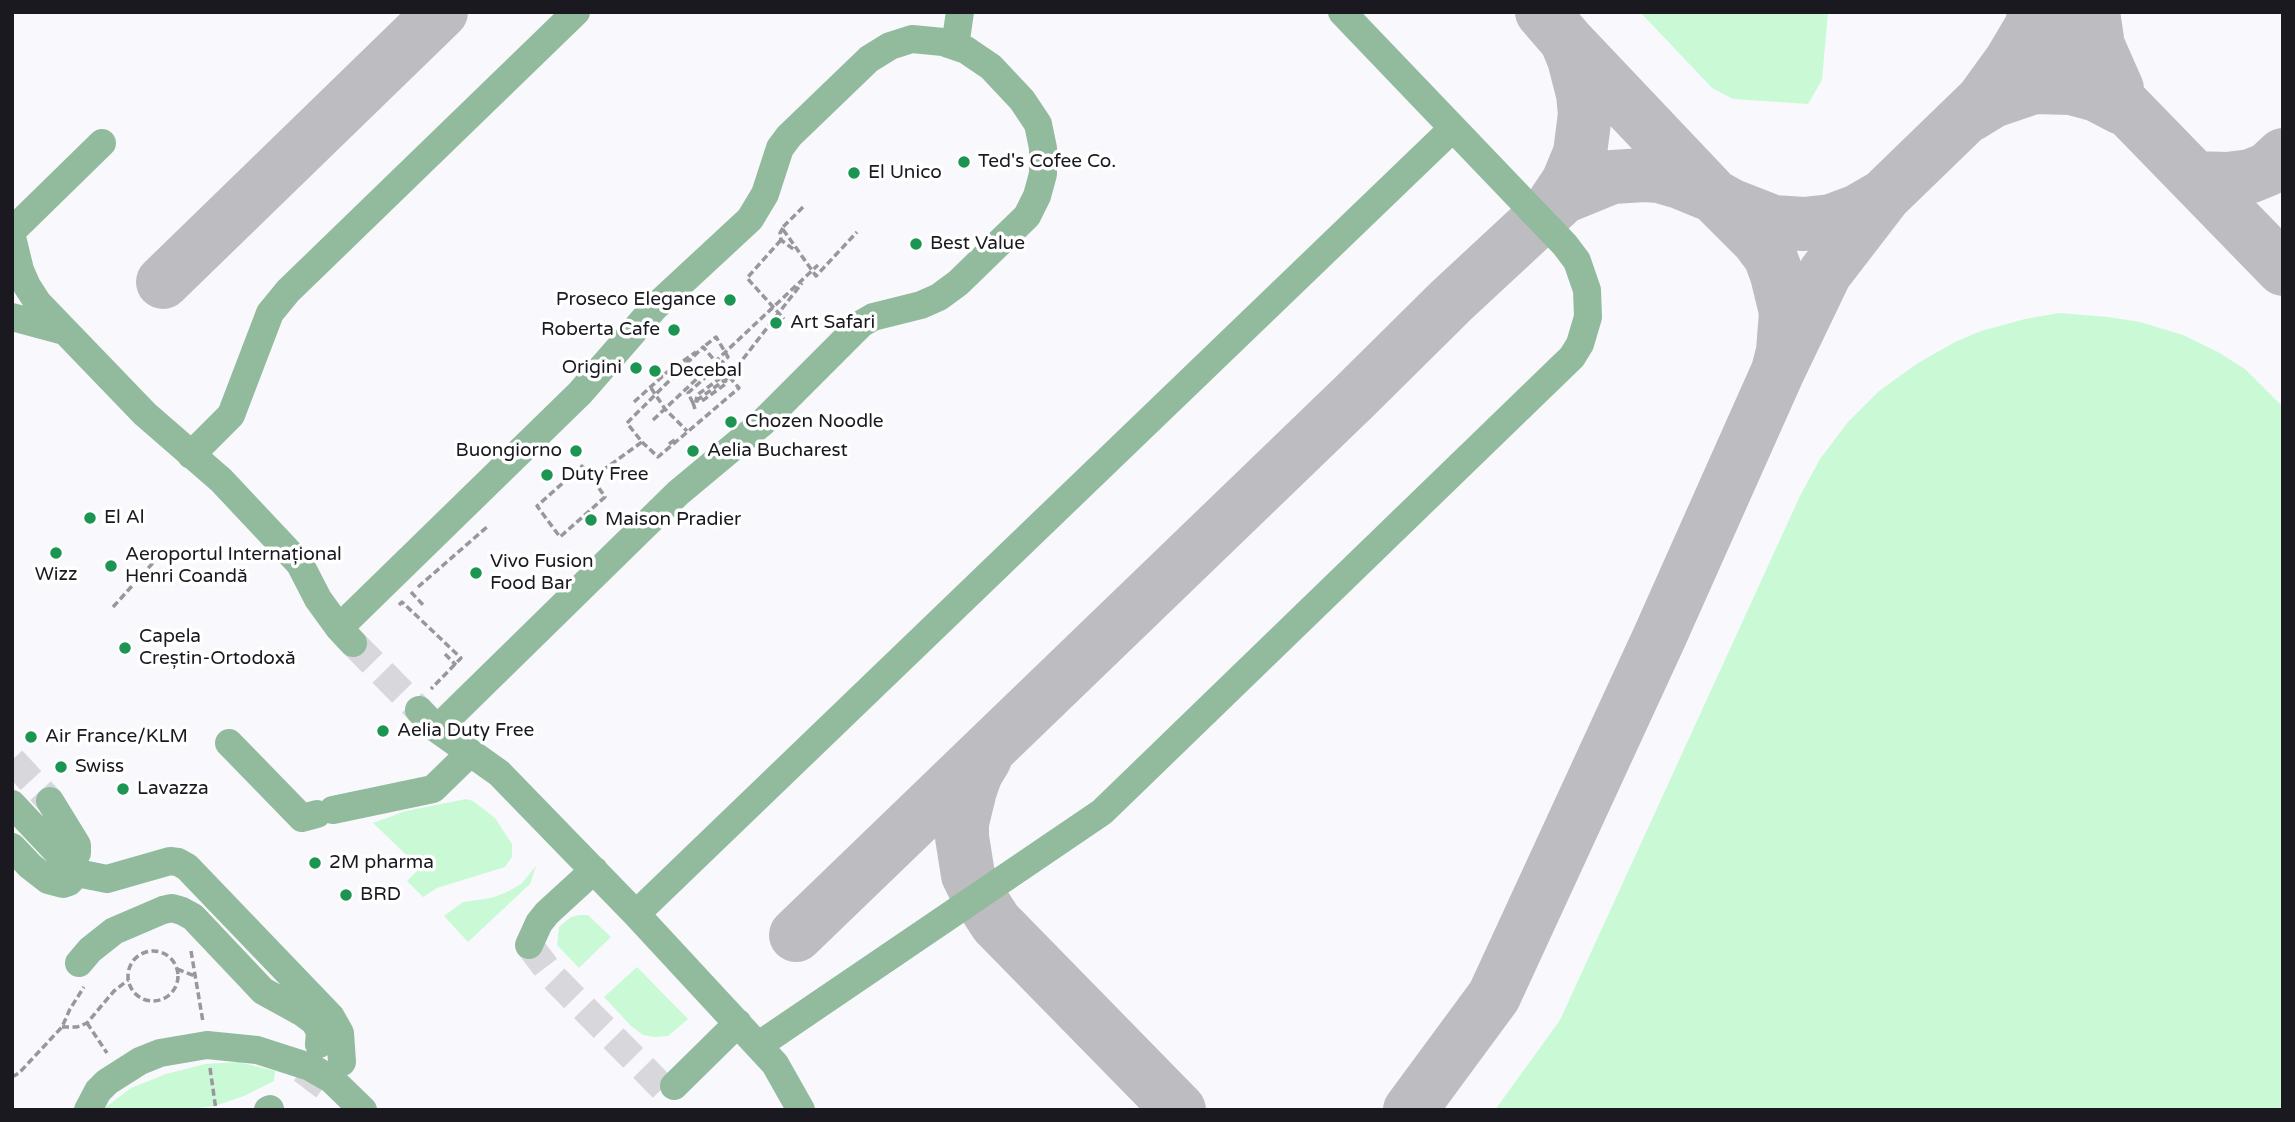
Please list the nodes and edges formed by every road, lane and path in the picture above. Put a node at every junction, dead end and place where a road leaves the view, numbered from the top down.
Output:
1 (576, 12) edge
2 (960, 12) edge
3 (1342, 12) edge
4 (955, 46) junction
5 (1454, 128) junction
6 (102, 144) dead end
7 (803, 207) dead end
8 (783, 226) dead end
9 (12, 231) edge
10 (858, 232) dead end
11 (12, 237) edge
12 (781, 240) junction
13 (818, 265) dead end
14 (814, 269) junction
15 (802, 283) dead end
16 (12, 289) edge
17 (38, 303) junction
18 (12, 317) edge
19 (784, 319) dead end
20 (65, 331) junction
21 (728, 357) junction
22 (744, 362) dead end
23 (654, 367) dead end
24 (665, 374) junction
25 (727, 379) junction
26 (651, 388) junction
27 (737, 388) dead end
28 (634, 402) dead end
29 (694, 402) junction
30 (665, 409) junction
31 (695, 409) dead end
32 (653, 420) dead end
33 (687, 431) junction
34 (642, 442) junction
35 (669, 444) dead end
36 (191, 455) junction
37 (592, 478) junction
38 (487, 527) dead end
39 (161, 554) dead end
40 (113, 607) dead end
41 (425, 607) dead end
42 (393, 610) dead end
43 (445, 654) dead end
44 (456, 665) junction
45 (428, 710) junction
46 (229, 743) dead end
47 (470, 752) junction
48 (50, 801) tunnel mouth
49 (12, 804) edge
50 (12, 847) edge
51 (73, 870) junction
52 (594, 870) junction
53 (636, 914) junction
54 (189, 944) dead end
55 (529, 945) dead end
56 (177, 969) junction
57 (84, 971) joint
58 (195, 976) junction
59 (129, 979) junction
60 (87, 1023) junction
61 (738, 1023) junction
62 (62, 1027) junction
63 (319, 1044) tunnel mouth
64 (207, 1045) junction
65 (758, 1045) junction
66 (342, 1062) tunnel mouth
67 (119, 1072) junction
68 (12, 1077) edge
69 (674, 1086) dead end
70 (88, 1110) edge
71 (216, 1110) edge
72 (363, 1110) edge
73 (801, 1110) edge

1 - 36 street
2 - 4 street
3 - 5 street
4 - 36 street
4 - 45 street
5 - 53 street
5 - 65 street
6 - 9 street
7 - 10 path
8 - 12 path
11 - 17 street
12 - 14 path
12 - 19 path
13 - 14 path
14 - 30 path
15 - 25 path
16 - 17 street
17 - 20 street
18 - 20 street
20 - 36 street
21 - 22 path
21 - 24 path
21 - 29 path
23 - 24 path
24 - 26 path
25 - 29 path
25 - 29 path
25 - 34 path
25 - 34 path
26 - 28 path
26 - 30 path
27 - 33 path
29 - 31 path
30 - 32 path
30 - 33 path
33 - 35 path
34 - 37 path
37 - 37 path
38 - 41 path
39 - 40 path
42 - 44 path
43 - 44 path
44 - 45 path
45 - 47 street
46 - 47 street
47 - 52 street
48 - 51 street
49 - 51 street
50 - 51 street
51 - 66 street
52 - 53 street
52 - 55 street
53 - 61 street
54 - 58 path
56 - 58 path
56 - 59 path
56 - 59 path
57 - 62 path
57 - 63 street
58 - 64 path
59 - 60 path
60 - 62 path
60 - 67 path
61 - 65 street
61 - 69 street
62 - 68 path
64 - 67 street
64 - 71 path
64 - 72 street
65 - 73 street
67 - 70 street

